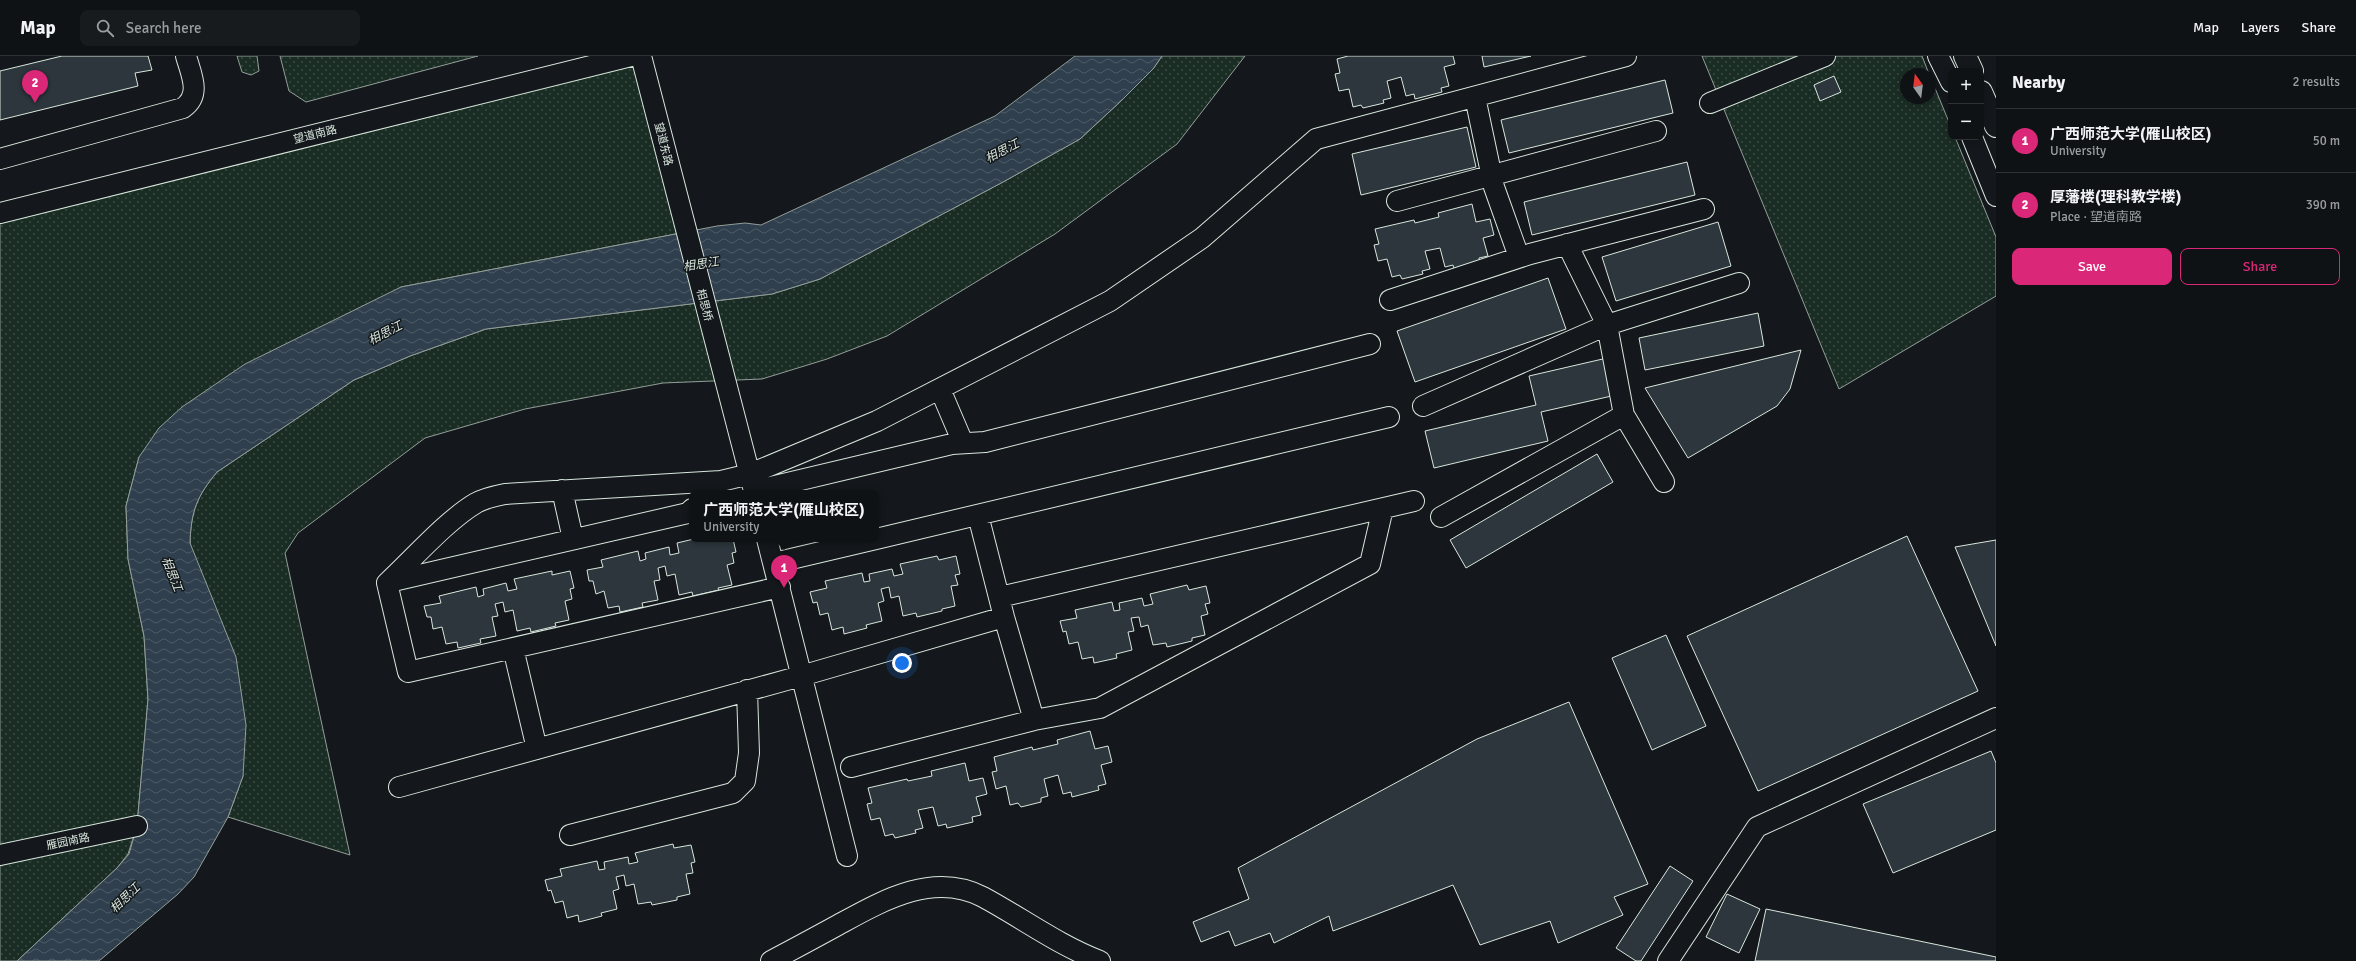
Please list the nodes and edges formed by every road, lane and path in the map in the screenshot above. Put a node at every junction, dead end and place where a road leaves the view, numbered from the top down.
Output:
1 (186, 56) edge
2 (631, 56) edge
3 (641, 56) edge
4 (1626, 56) edge
5 (1825, 56) edge
6 (1938, 56) edge
7 (1965, 56) edge
8 (1971, 68) edge
9 (1948, 76) edge
10 (1475, 97) junction
11 (1984, 99) edge
12 (1710, 103) dead end
13 (1996, 126) edge
14 (1656, 131) dead end
15 (1973, 140) edge
16 (0, 159) edge
17 (1492, 176) junction
18 (1996, 196) edge
19 (1397, 202) dead end
20 (1704, 209) dead end
21 (0, 213) edge
22 (686, 232) joint
23 (1567, 244) junction
24 (1519, 257) junction
25 (1739, 283) dead end
26 (1390, 300) dead end
27 (1607, 325) junction
28 (1370, 344) dead end
29 (940, 389) junction
30 (1423, 406) dead end
31 (1624, 415) junction
32 (1389, 417) dead end
33 (963, 443) junction
34 (1664, 482) dead end
35 (753, 486) edge
36 (715, 487) edge
37 (562, 490) junction
38 (1414, 501) dead end
39 (1383, 508) junction
40 (689, 511) edge
41 (978, 515) junction
42 (1441, 517) dead end
43 (879, 538) edge
44 (573, 540) junction
45 (768, 542) edge
46 (863, 542) edge
47 (774, 563) junction
48 (387, 583) junction
49 (780, 587) junction
50 (1000, 598) junction
51 (1004, 617) junction
52 (513, 648) junction
53 (801, 676) junction
54 (747, 690) junction
55 (1996, 718) edge
56 (1034, 720) junction
57 (537, 748) junction
58 (851, 767) dead end
59 (399, 788) dead end
60 (137, 826) dead end
61 (570, 835) dead end
62 (0, 855) edge
63 (847, 856) dead end
64 (771, 961) edge
65 (1100, 961) edge
66 (1668, 961) edge

1 - 16 street
2 - 21 street, 望道南路
3 - 22 street, 望道东路
4 - 10 street
5 - 12 street
6 - 9 street
7 - 8 highway
10 - 17 street
10 - 29 street
11 - 13 highway
14 - 17 street
15 - 18 street
17 - 19 street
17 - 24 street
20 - 23 street
22 - 35 street, 相思桥
23 - 24 street
23 - 27 street
24 - 26 street
25 - 27 street
27 - 30 street
27 - 31 street
28 - 33 street
29 - 33 street
29 - 35 street
31 - 34 street
31 - 42 street
32 - 41 street
33 - 35 street
35 - 36 street
36 - 37 street
37 - 44 street
37 - 48 street
38 - 39 street
39 - 50 street
39 - 56 street
40 - 44 street
41 - 43 street
41 - 50 street
44 - 48 street
45 - 47 street
46 - 47 street
47 - 49 street
48 - 52 street
49 - 52 street
49 - 53 street
50 - 51 street
51 - 53 street
51 - 56 street
52 - 57 street
53 - 54 street
53 - 63 street
54 - 57 street
54 - 61 street
55 - 66 street
56 - 58 street
57 - 59 street
60 - 62 street, 雁园南路
64 - 65 street

